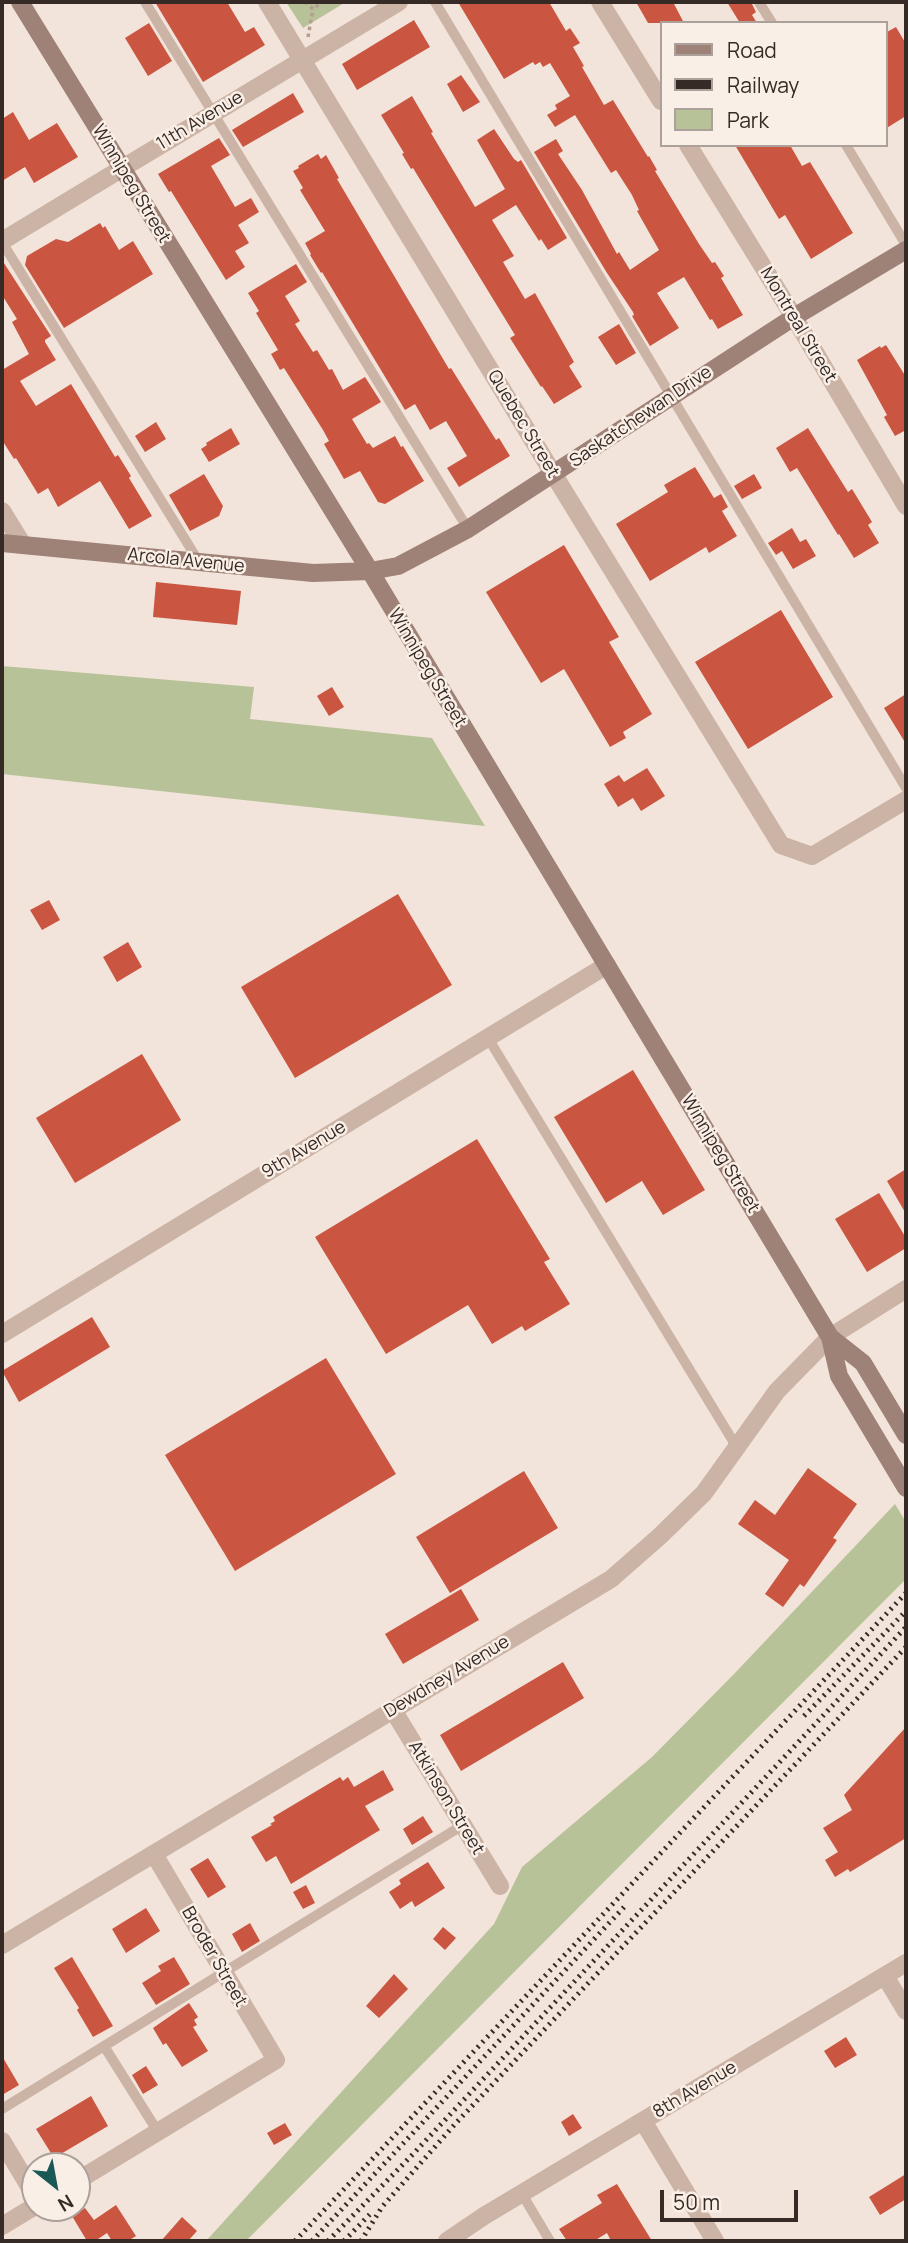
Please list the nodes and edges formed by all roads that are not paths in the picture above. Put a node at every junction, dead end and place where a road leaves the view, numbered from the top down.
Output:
1 (20, 2) edge
2 (145, 2) edge
3 (267, 2) edge
4 (399, 2) edge
5 (435, 2) edge
6 (600, 2) edge
7 (760, 2) edge
8 (771, 21) edge
9 (302, 61) junction
10 (660, 99) edge
11 (212, 114) junction
12 (689, 147) edge
13 (847, 147) edge
14 (121, 169) junction
15 (2, 242) edge
16 (906, 245) edge
17 (906, 250) edge
18 (794, 317) junction
19 (671, 396) junction
20 (554, 475) junction
21 (906, 506) edge
22 (2, 511) edge
23 (468, 529) junction
24 (2, 543) edge
25 (23, 545) junction
26 (199, 562) junction
27 (370, 571) junction
28 (906, 788) edge
29 (906, 800) edge
30 (607, 965) junction
31 (488, 1038) junction
32 (906, 1289) edge
33 (2, 1334) edge
34 (830, 1337) junction
35 (906, 1435) edge
36 (736, 1446) junction
37 (906, 1488) edge
38 (393, 1710) junction
39 (463, 1825) junction
40 (154, 1854) junction
41 (500, 1886) dead end
42 (2, 1945) edge
43 (906, 1964) edge
44 (223, 1973) junction
45 (885, 1976) junction
46 (906, 2011) edge
47 (104, 2046) junction
48 (2, 2109) edge
49 (643, 2121) junction
50 (158, 2132) junction
51 (2, 2141) edge
52 (21, 2173) edge
53 (91, 2173) edge
54 (522, 2194) junction
55 (21, 2214) edge
56 (2, 2226) edge
57 (447, 2241) edge
58 (550, 2241) edge
59 (715, 2241) edge

1 - 14 main road, Winnipeg Street
2 - 11 lane
3 - 9 street, Quebec Street
4 - 9 street, 11th Avenue
5 - 19 lane
6 - 10 street
7 - 8 lane
9 - 11 street, 11th Avenue
9 - 20 street, Quebec Street
11 - 14 street, 11th Avenue
11 - 23 lane
12 - 18 street, Montreal Street
13 - 16 lane
14 - 15 street, 11th Avenue
14 - 27 main road, Winnipeg Street
15 - 26 lane
17 - 18 main road, Saskatchewan Drive
18 - 19 main road, Saskatchewan Drive
18 - 21 street, Montreal Street
19 - 20 main road, Saskatchewan Drive
19 - 28 lane
20 - 23 main road, Saskatchewan Drive
20 - 29 street, Quebec Street
22 - 25 street
23 - 27 main road, Saskatchewan Drive
24 - 25 main road, Arcola Avenue
25 - 26 main road, Arcola Avenue
26 - 27 main road, Arcola Avenue
27 - 30 main road, Winnipeg Street
30 - 31 street, 9th Avenue
30 - 34 main road, Winnipeg Street
31 - 33 street, 9th Avenue
31 - 36 lane
32 - 34 street, Dewdney Avenue
34 - 35 main road, Winnipeg Street
34 - 36 street, Dewdney Avenue
34 - 37 main road, Winnipeg Street
36 - 38 street, Dewdney Avenue
38 - 39 street, Atkinson Street
38 - 40 street, Dewdney Avenue
39 - 41 street, Atkinson Street
39 - 44 lane
40 - 42 street, Dewdney Avenue
40 - 44 street, Broder Street
43 - 45 street, 8th Avenue
44 - 47 lane
44 - 50 street, Broder Street
45 - 46 street
45 - 49 street, 8th Avenue
47 - 48 lane
47 - 50 lane
49 - 54 street, 8th Avenue
49 - 59 street
50 - 53 street
51 - 52 street
54 - 57 street, 8th Avenue
54 - 58 lane
55 - 56 street

